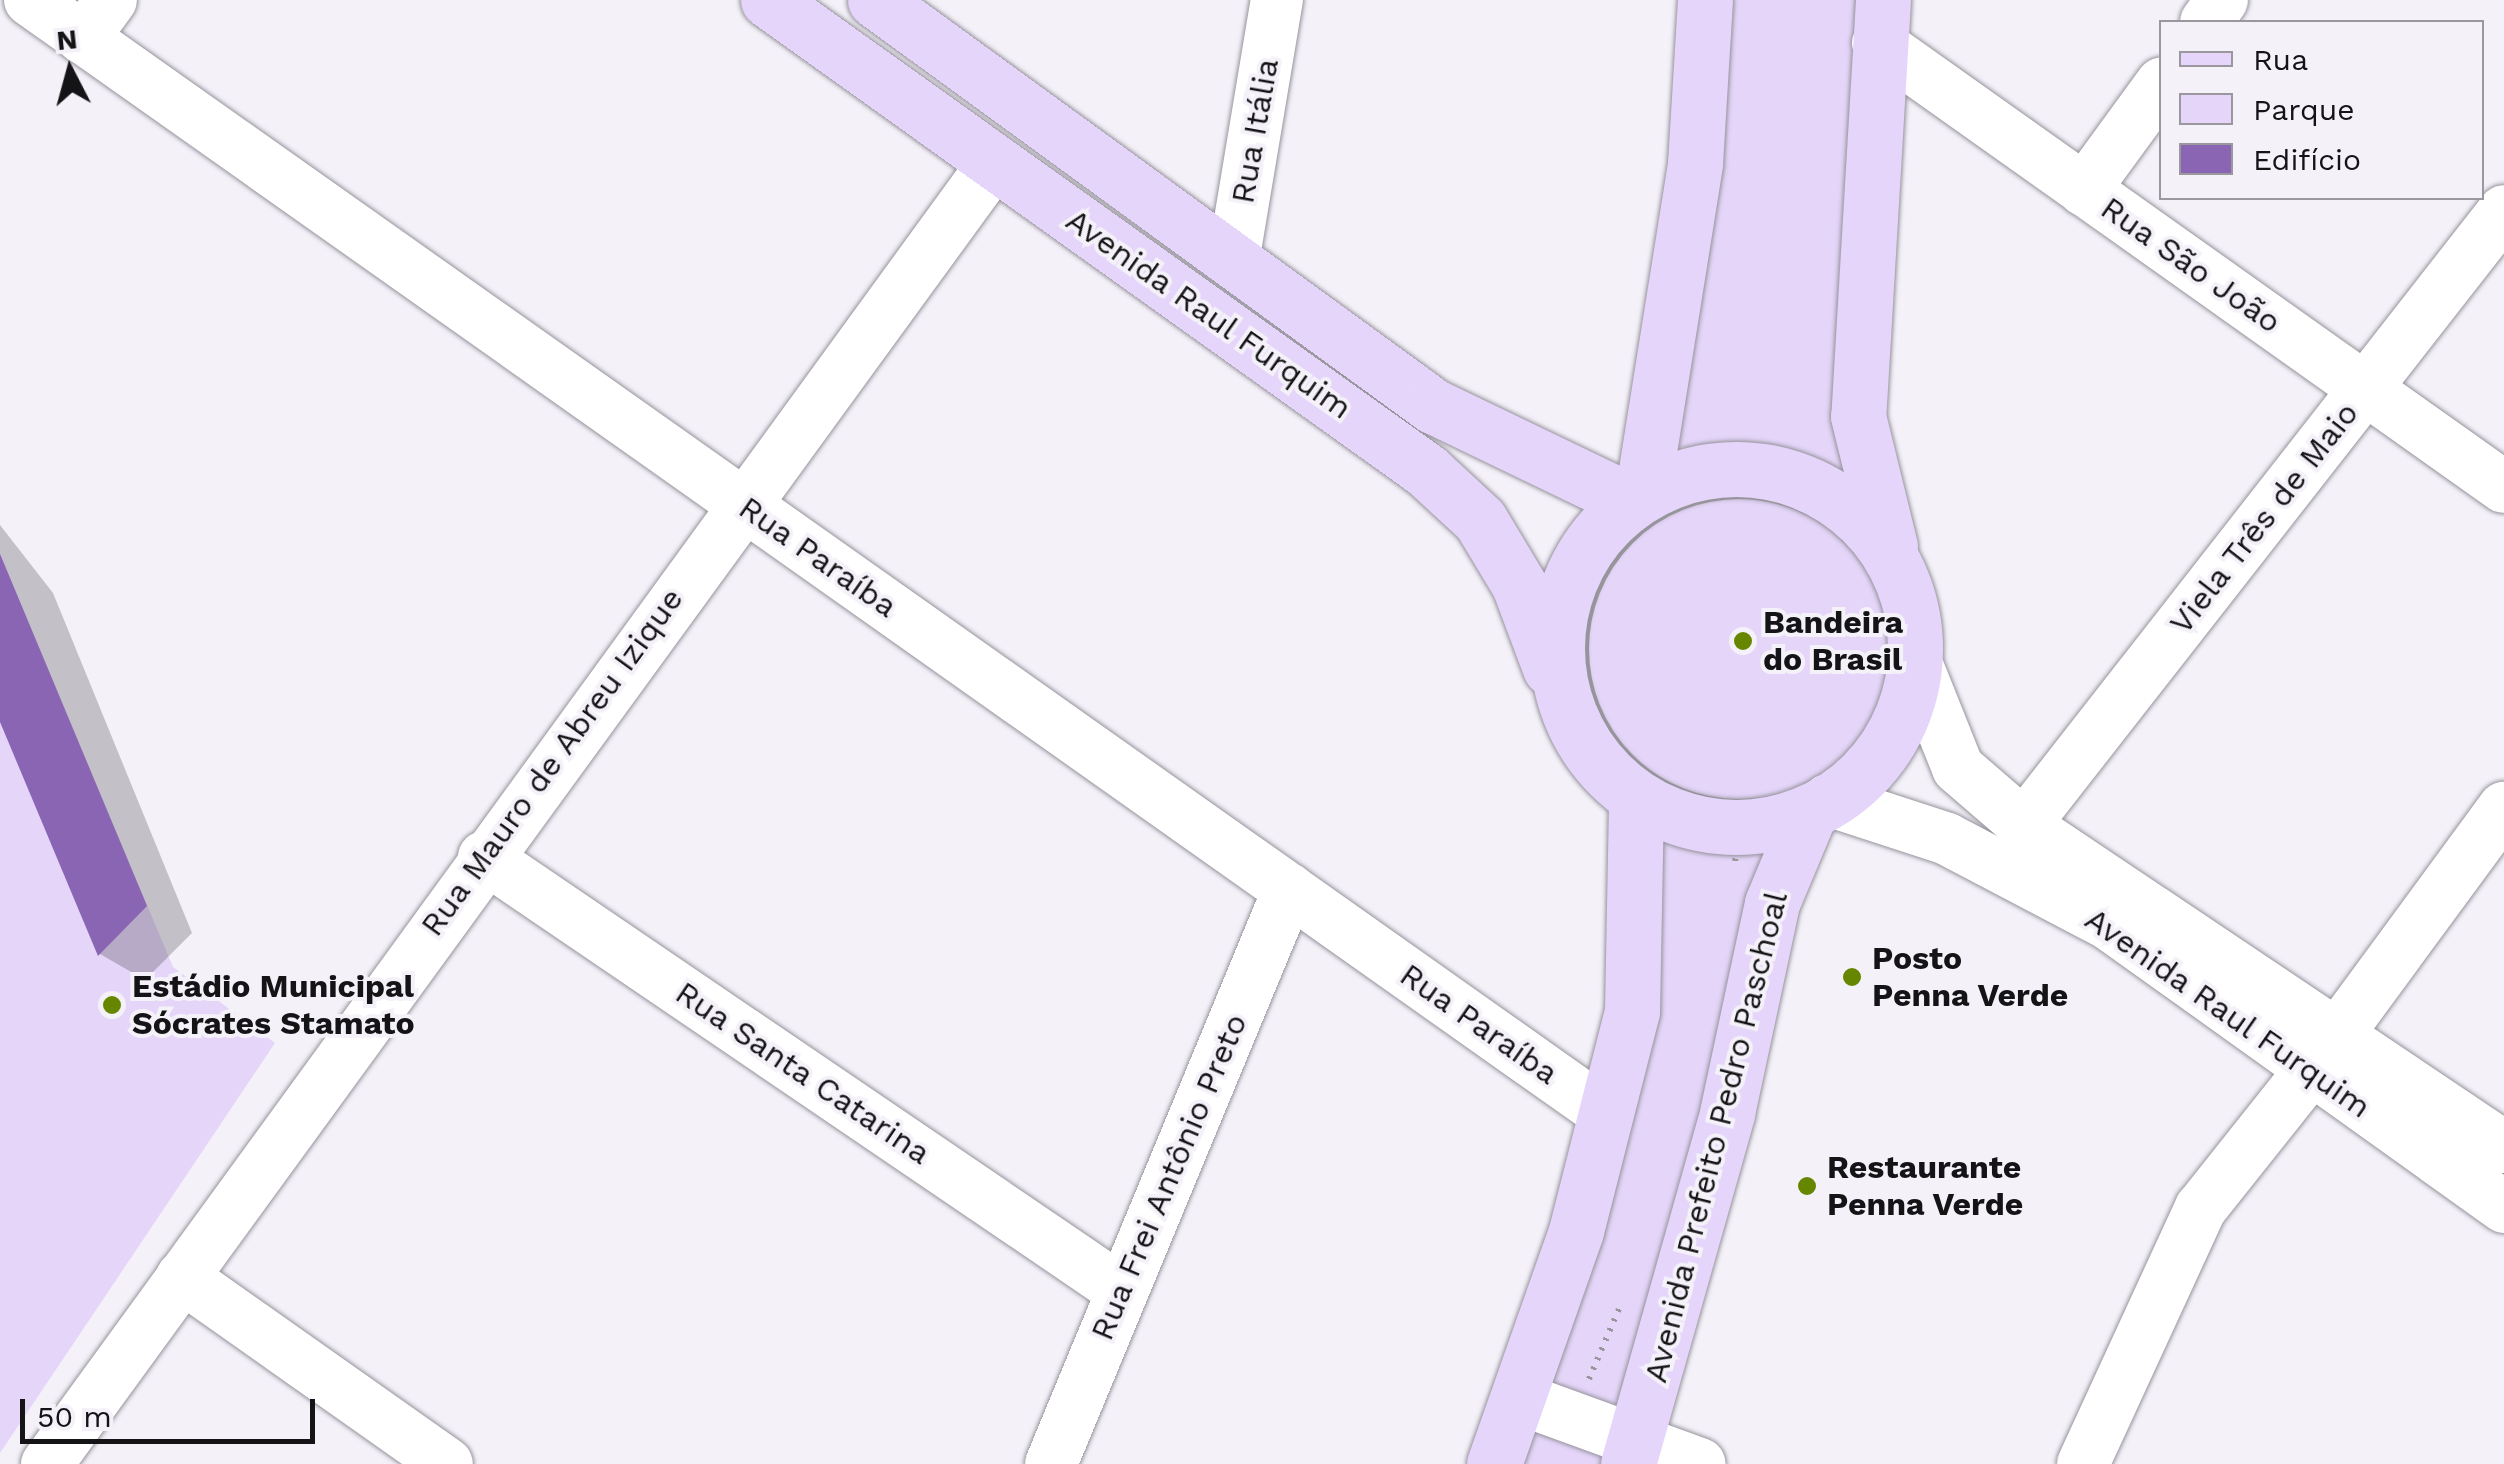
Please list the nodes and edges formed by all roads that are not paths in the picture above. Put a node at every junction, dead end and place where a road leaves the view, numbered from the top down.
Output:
1 (30, 0) edge
2 (768, 0) edge
3 (876, 0) edge
4 (1277, 0) edge
5 (1705, 0) edge
6 (97, 19) edge
7 (1880, 21) edge
8 (2159, 87) edge
9 (1084, 144) junction
10 (994, 163) junction
11 (2084, 190) junction
12 (2504, 211) edge
13 (1232, 262) junction
14 (2365, 389) junction
15 (2504, 487) edge
16 (1636, 498) junction
17 (740, 502) junction
18 (1898, 568) junction
19 (1916, 663) junction
20 (1562, 702) junction
21 (1636, 798) junction
22 (1819, 806) junction
23 (2504, 808) edge
24 (2024, 825) junction
25 (484, 857) junction
26 (1289, 890) junction
27 (2325, 1051) junction
28 (1606, 1114) junction
29 (2504, 1148) edge
30 (2504, 1207) edge
31 (182, 1276) junction
32 (1122, 1290) junction
33 (1520, 1399) junction
34 (1633, 1452) edge
35 (47, 1464) edge
36 (447, 1464) edge
37 (1050, 1464) edge
38 (1494, 1464) edge
39 (1700, 1464) edge
40 (2083, 1464) edge

1 - 6 street, Rua Paraíba
2 - 10 main road, Avenida Raul Furquim
3 - 9 main road, Avenida Raul Furquim
4 - 13 street, Rua Itália
5 - 16 main road
6 - 17 street, Rua Paraíba
7 - 11 street, Rua São João
7 - 18 main road
8 - 11 street
9 - 10 main road
9 - 13 main road, Avenida Raul Furquim
10 - 17 street, Rua Mauro de Abreu Izique
10 - 20 main road, Avenida Raul Furquim
11 - 14 street, Rua São João
12 - 14 street, Viela Três de Maio
13 - 16 main road, Avenida Raul Furquim
14 - 15 street, Rua São João
14 - 24 street, Viela Três de Maio
16 - 18 main road
16 - 20 main road
17 - 25 street, Rua Mauro de Abreu Izique
17 - 26 street, Rua Paraíba
18 - 19 main road
19 - 22 main road
19 - 24 street, Avenida Raul Furquim
20 - 21 main road, Avenida Raul Furquim
21 - 22 main road, Avenida Raul Furquim
21 - 28 main road
22 - 27 street, Avenida Raul Furquim
22 - 34 main road, Avenida Prefeito Pedro Paschoal
23 - 27 street
24 - 27 street, Avenida Raul Furquim
25 - 31 street, Rua Mauro de Abreu Izique
25 - 32 street, Rua Santa Catarina
26 - 28 street, Rua Paraíba
26 - 32 street, Rua Frei Antônio Preto
27 - 29 street, Avenida Raul Furquim
27 - 30 street, Avenida Raul Furquim
27 - 40 street
28 - 33 main road
31 - 35 street, Rua Mauro de Abreu Izique
31 - 36 street
32 - 37 street, Rua Frei Antônio Preto
33 - 34 street
33 - 38 main road
34 - 39 street

